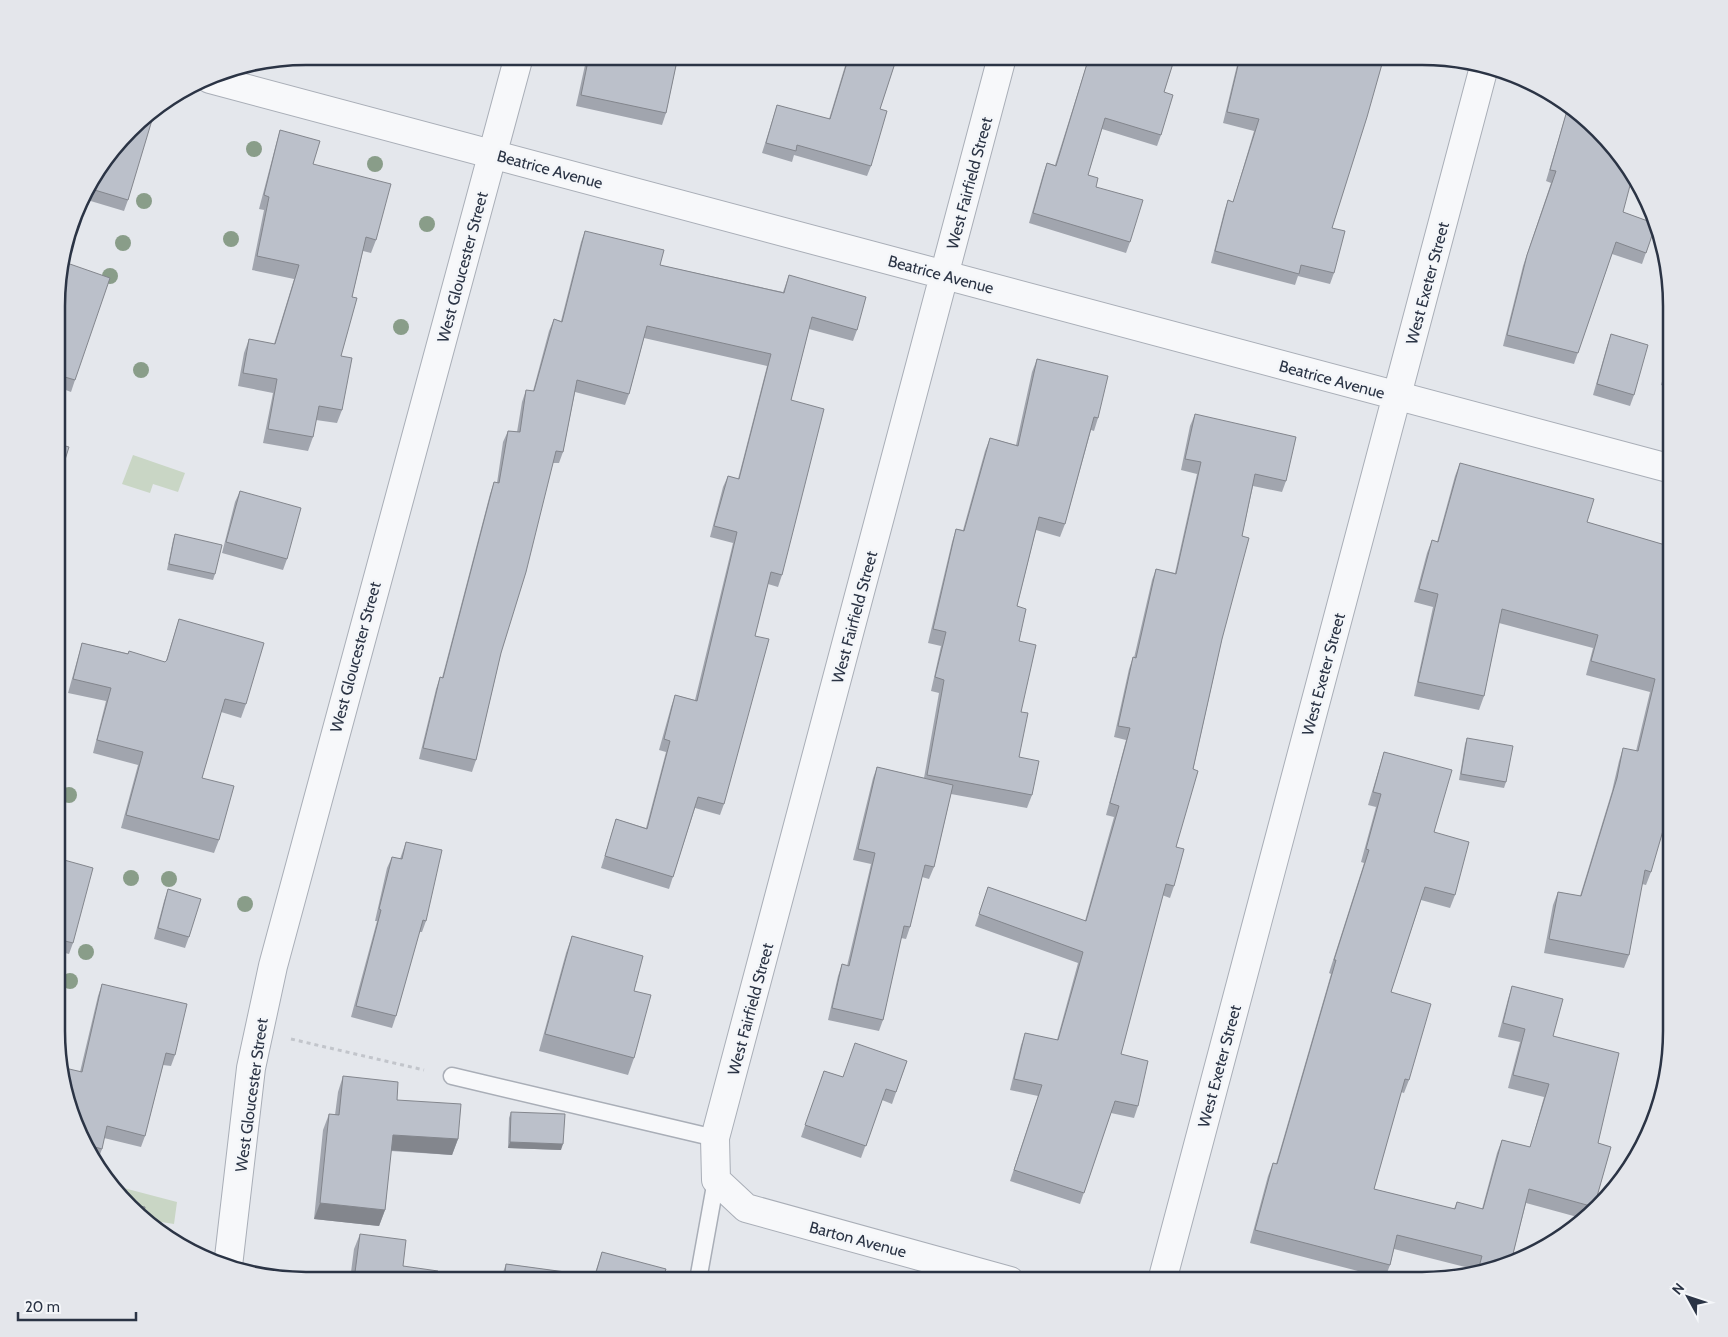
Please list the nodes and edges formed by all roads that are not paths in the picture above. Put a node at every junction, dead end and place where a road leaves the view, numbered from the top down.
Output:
1 (517, 65) edge
2 (1000, 65) edge
3 (1483, 73) edge
4 (219, 81) edge
5 (493, 154) junction
6 (945, 276) junction
7 (1397, 396) junction
8 (1663, 467) edge
9 (452, 1076) road end
10 (715, 1138) junction
11 (716, 1180) junction
12 (229, 1259) edge
13 (699, 1272) edge
14 (981, 1272) edge
15 (1164, 1272) edge

1 - 5 street, West Gloucester Street
2 - 6 street, West Fairfield Street
3 - 7 street, West Exeter Street
4 - 5 street, Beatrice Avenue
5 - 6 street, Beatrice Avenue
5 - 12 street, West Gloucester Street
6 - 7 street, Beatrice Avenue
6 - 10 street, West Fairfield Street
7 - 8 street, Beatrice Avenue
7 - 15 street, West Exeter Street
9 - 10 lane
10 - 11 street, West Fairfield Street
11 - 13 lane
11 - 14 street, Barton Avenue

